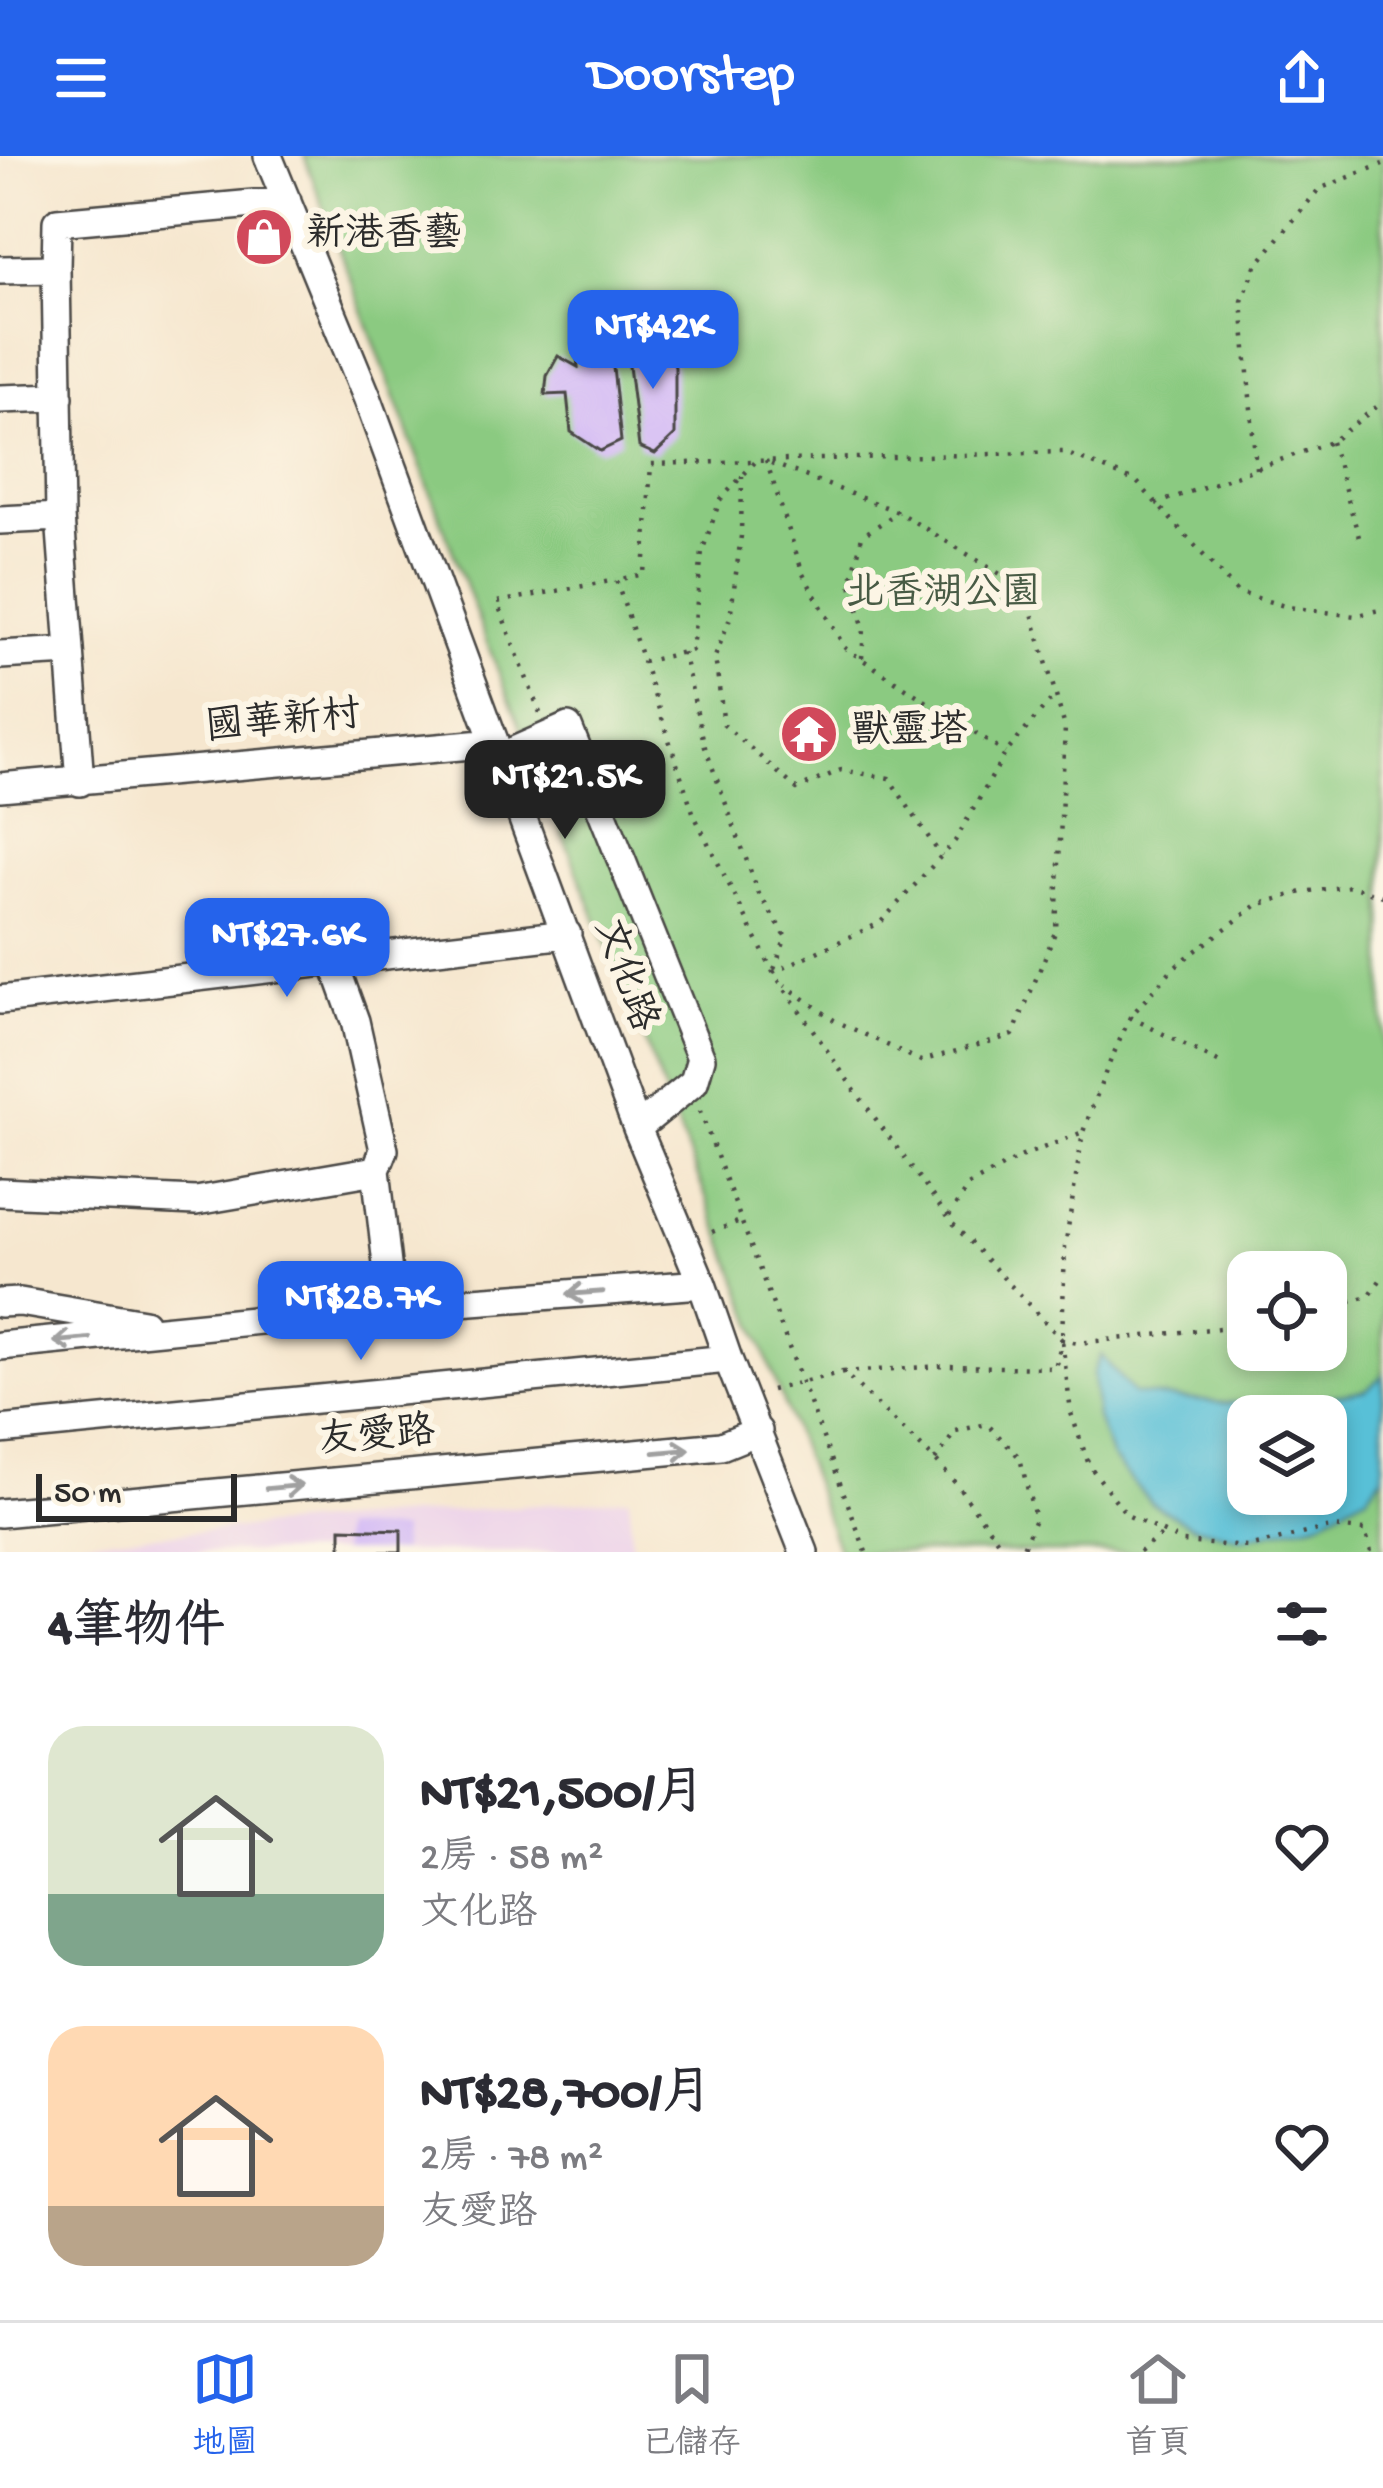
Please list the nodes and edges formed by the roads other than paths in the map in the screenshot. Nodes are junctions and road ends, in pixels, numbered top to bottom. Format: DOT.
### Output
graph roads {
  1 [pos="268,156"];
  2 [pos="287,201"];
  3 [pos="56,268"];
  4 [pos="0,270"];
  5 [pos="58,397"];
  6 [pos="0,399"];
  7 [pos="60,517"];
  8 [pos="0,520"];
  9 [pos="70,651"];
  10 [pos="0,655"];
  11 [pos="496,751"];
  12 [pos="80,782"];
  13 [pos="0,787"];
  14 [pos="567,934"];
  15 [pos="334,963"];
  16 [pos="0,1000"];
  17 [pos="637,1129"];
  18 [pos="376,1170"];
  19 [pos="0,1192"];
  20 [pos="702,1284"];
  21 [pos="0,1303"];
  22 [pos="392,1307"];
  23 [pos="182,1330"];
  24 [pos="0,1346"];
  25 [pos="728,1359"];
  26 [pos="0,1430"];
  27 [pos="758,1431"];
  28 [pos="0,1513"];
  29 [pos="805,1552"];
  1 -- 2 [label="street, 文化路"];
  2 -- 3 [label="street"];
  2 -- 11 [label="street, 文化路"];
  3 -- 4 [label="street"];
  3 -- 5 [label="street"];
  5 -- 6 [label="street"];
  5 -- 7 [label="street"];
  7 -- 8 [label="street"];
  7 -- 9 [label="street"];
  9 -- 10 [label="street"];
  9 -- 12 [label="street"];
  11 -- 12 [label="street, 國華新村"];
  11 -- 14 [label="street, 文化路"];
  11 -- 17 [label="street, 國華新村"];
  12 -- 13 [label="street, 國華新村"];
  14 -- 15 [label="street"];
  14 -- 17 [label="street, 文化路"];
  15 -- 16 [label="street"];
  15 -- 18 [label="street"];
  17 -- 20 [label="street, 文化路"];
  18 -- 19 [label="street"];
  18 -- 22 [label="street"];
  20 -- 22 [label="street, one-way"];
  20 -- 25 [label="street, 文化路"];
  21 -- 23 [label="street"];
  22 -- 23 [label="street"];
  23 -- 24 [label="street, one-way"];
  25 -- 26 [label="street, 友愛路"];
  25 -- 27 [label="street, 文化路"];
  28 -- 27 [label="street, 友愛路, one-way"];
  27 -- 29 [label="street, 文化路"];
}
